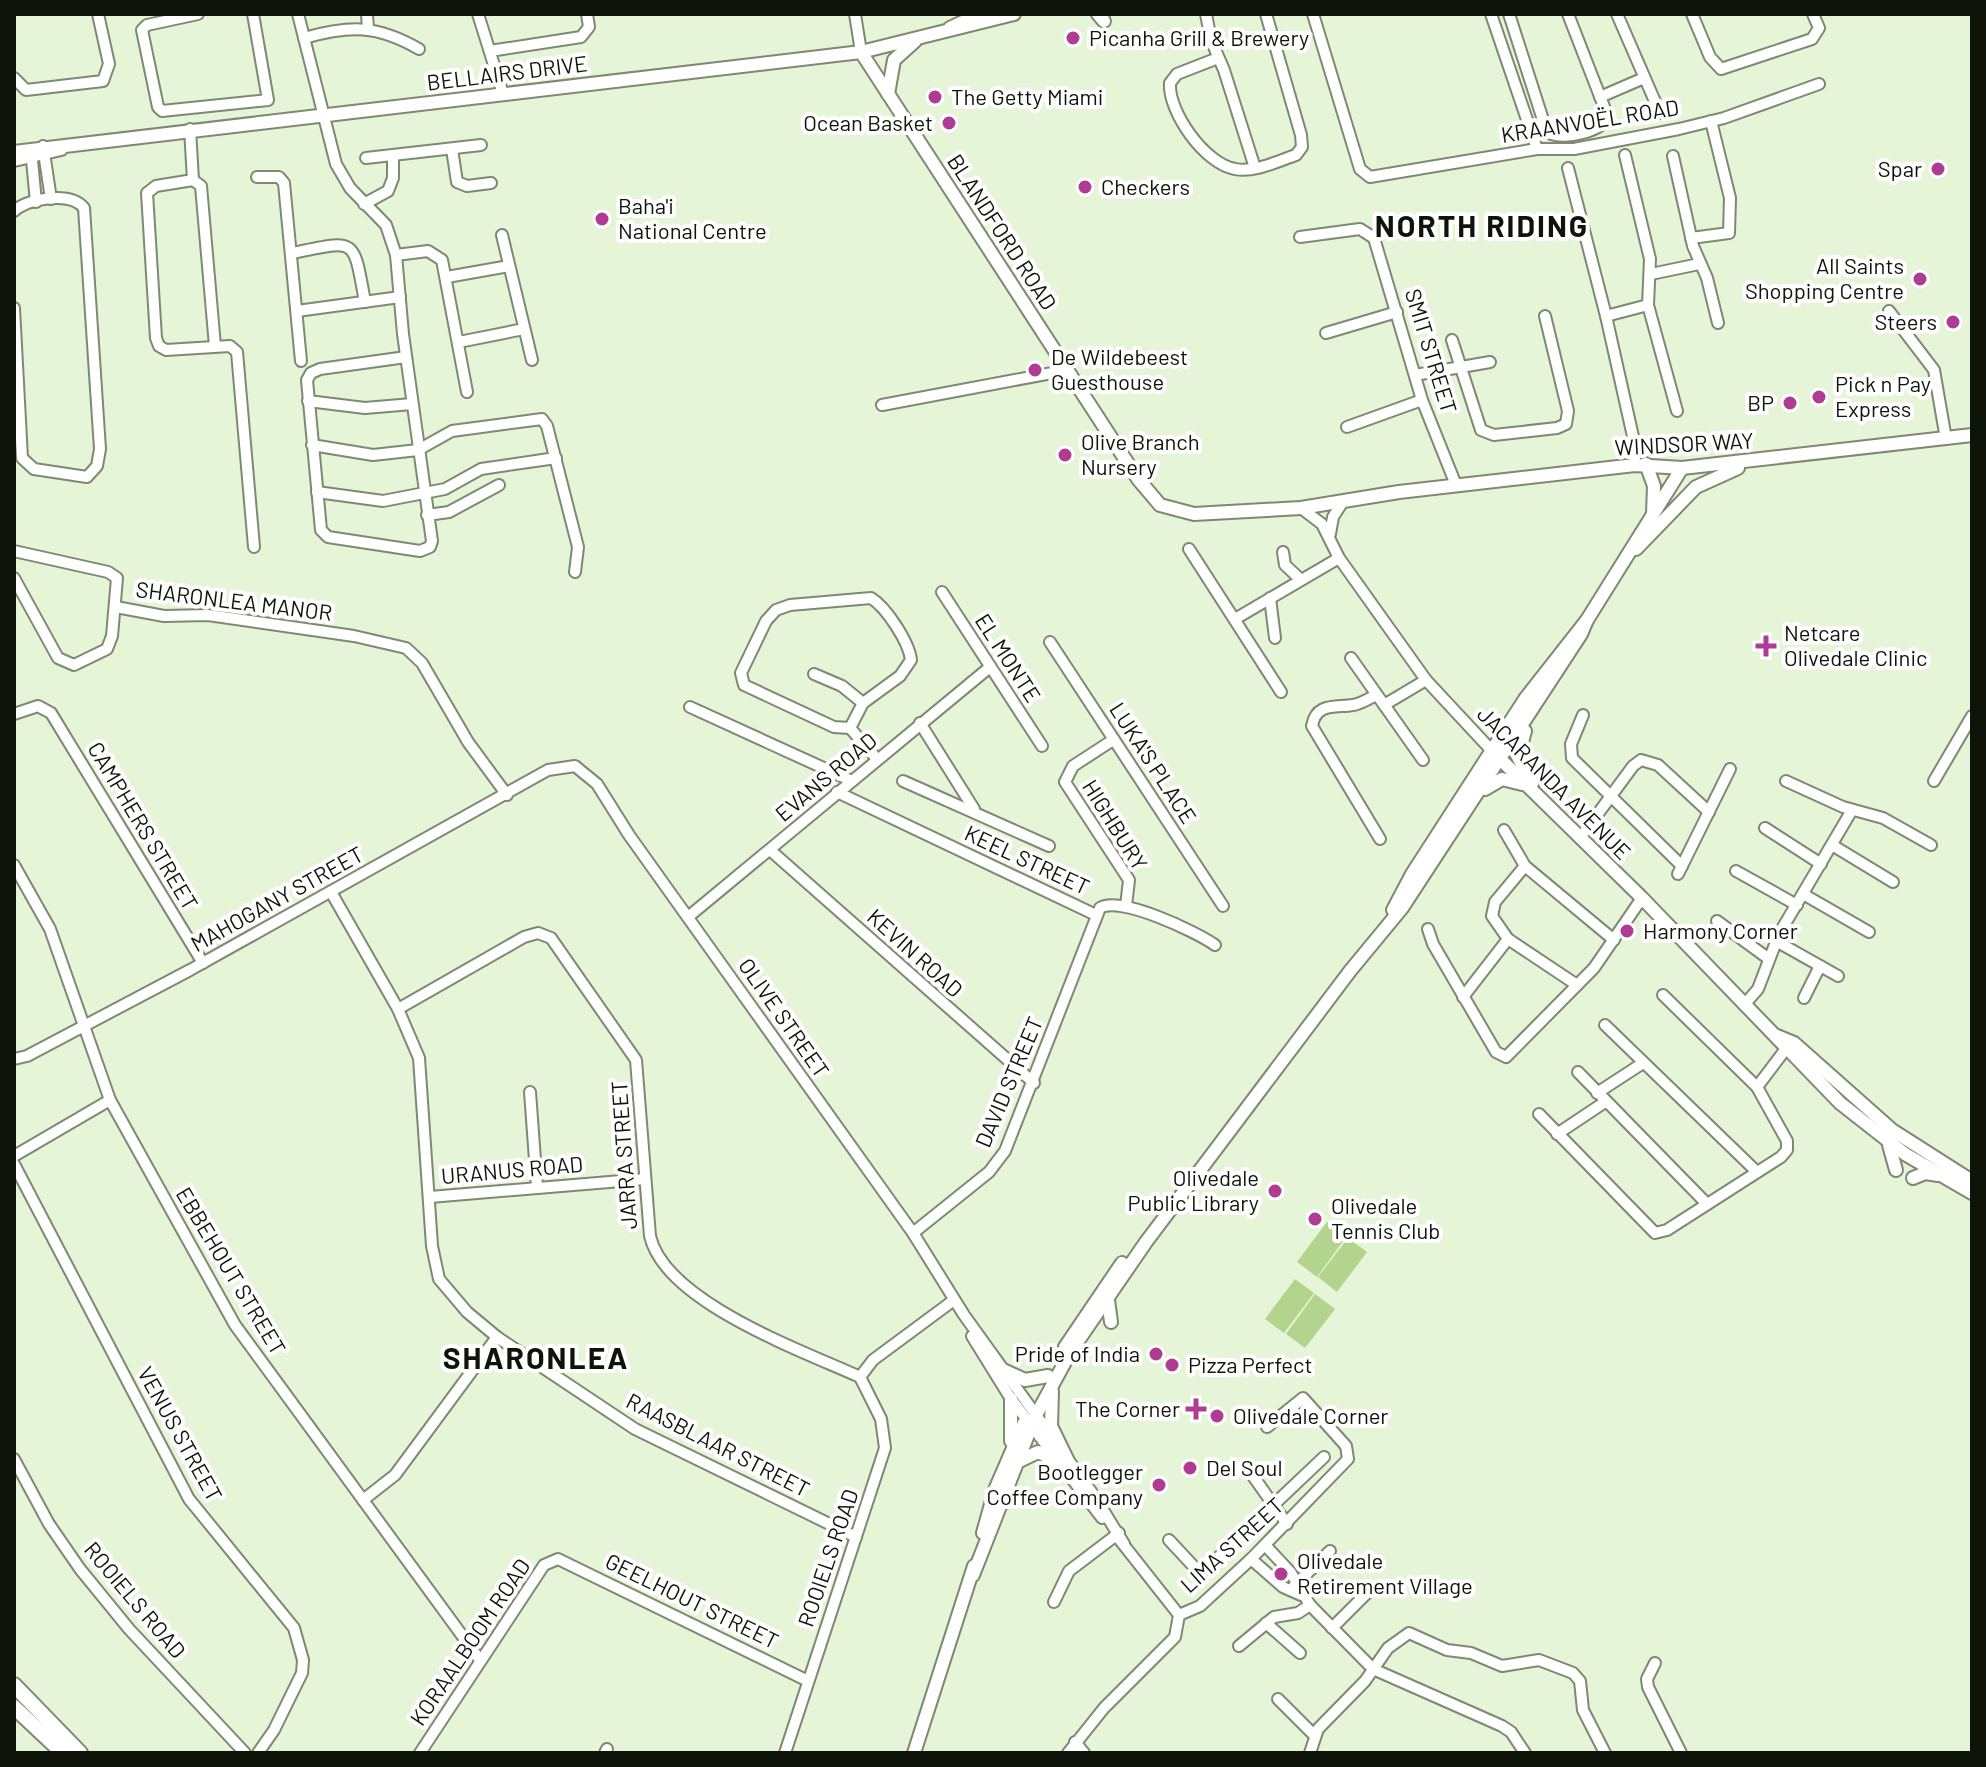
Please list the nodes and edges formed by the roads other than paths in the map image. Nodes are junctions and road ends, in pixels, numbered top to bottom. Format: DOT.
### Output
graph roads {
  1 [pos="98,14"];
  2 [pos="198,14"];
  3 [pos="253,14"];
  4 [pos="298,14"];
  5 [pos="367,14"];
  6 [pos="478,14"];
  7 [pos="587,14"];
  8 [pos="855,14"];
  9 [pos="980,14"];
  10 [pos="1014,14"];
  11 [pos="1206,14"];
  12 [pos="1280,14"];
  13 [pos="1313,14"];
  14 [pos="1491,14"];
  15 [pos="1509,14"];
  16 [pos="1568,14"];
  17 [pos="1617,14"];
  18 [pos="1692,14"];
  19 [pos="1813,14"];
  20 [pos="1267,16"];
  21 [pos="950,28"];
  22 [pos="368,29"];
  23 [pos="925,34"];
  24 [pos="304,38"];
  25 [pos="419,49"];
  26 [pos="490,51"];
  27 [pos="861,52"];
  28 [pos="1218,58"];
  29 [pos="14,78"];
  30 [pos="1644,78"];
  31 [pos="1819,84"];
  32 [pos="503,94"];
  33 [pos="888,94"];
  34 [pos="1600,97"];
  35 [pos="1660,113"];
  36 [pos="324,115"];
  37 [pos="1711,121"];
  38 [pos="190,129"];
  39 [pos="481,145"];
  40 [pos="452,149"];
  41 [pos="1537,149"];
  42 [pos="38,151"];
  43 [pos="14,152"];
  44 [pos="1625,155"];
  45 [pos="393,156"];
  46 [pos="1673,156"];
  47 [pos="366,158"];
  48 [pos="14,160"];
  49 [pos="1255,168"];
  50 [pos="1568,168"];
  51 [pos="257,177"];
  52 [pos="193,180"];
  53 [pos="491,183"];
  54 [pos="51,199"];
  55 [pos="36,202"];
  56 [pos="364,204"];
  57 [pos="14,211"];
  58 [pos="502,235"];
  59 [pos="1300,237"];
  60 [pos="1691,238"];
  61 [pos="292,253"];
  62 [pos="396,255"];
  63 [pos="1699,264"];
  64 [pos="509,266"];
  65 [pos="1651,274"];
  66 [pos="447,277"];
  67 [pos="400,297"];
  68 [pos="365,302"];
  69 [pos="1648,305"];
  70 [pos="14,308"];
  71 [pos="297,311"];
  72 [pos="1889,311"];
  73 [pos="1397,312"];
  74 [pos="1545,316"];
  75 [pos="1606,316"];
  76 [pos="1718,323"];
  77 [pos="524,329"];
  78 [pos="1326,333"];
  79 [pos="1452,340"];
  80 [pos="459,342"];
  81 [pos="215,346"];
  82 [pos="406,357"];
  83 [pos="532,360"];
  84 [pos="301,361"];
  85 [pos="1490,362"];
  86 [pos="1460,365"];
  87 [pos="1068,370"];
  88 [pos="1415,375"];
  89 [pos="467,392"];
  90 [pos="1422,400"];
  91 [pos="308,401"];
  92 [pos="412,404"];
  93 [pos="882,405"];
  94 [pos="1677,411"];
  95 [pos="1347,427"];
  96 [pos="1972,435"];
  97 [pos="1946,439"];
  98 [pos="312,445"];
  99 [pos="418,450"];
  100 [pos="556,458"];
  101 [pos="1760,460"];
  102 [pos="1640,464"];
  103 [pos="1682,468"];
  104 [pos="499,485"];
  105 [pos="1456,485"];
  106 [pos="317,492"];
  107 [pos="1399,492"];
  108 [pos="424,495"];
  109 [pos="1342,503"];
  110 [pos="1160,505"];
  111 [pos="1301,508"];
  112 [pos="1238,511"];
  113 [pos="427,515"];
  114 [pos="1653,518"];
  115 [pos="1331,536"];
  116 [pos="254,547"];
  117 [pos="1189,549"];
  118 [pos="14,551"];
  119 [pos="1283,552"];
  120 [pos="1630,554"];
  121 [pos="1339,558"];
  122 [pos="575,572"];
  123 [pos="14,578"];
  124 [pos="1300,579"];
  125 [pos="942,592"];
  126 [pos="1270,598"];
  127 [pos="116,607"];
  128 [pos="1235,619"];
  129 [pos="1587,620"];
  130 [pos="1275,638"];
  131 [pos="1050,642"];
  132 [pos="1351,658"];
  133 [pos="990,667"];
  134 [pos="814,674"];
  135 [pos="1426,680"];
  136 [pos="1281,692"];
  137 [pos="1377,695"];
  138 [pos="863,703"];
  139 [pos="1384,705"];
  140 [pos="1536,706"];
  141 [pos="690,707"];
  142 [pos="14,714"];
  143 [pos="1583,715"];
  144 [pos="1972,716"];
  145 [pos="920,723"];
  146 [pos="850,728"];
  147 [pos="1113,740"];
  148 [pos="1042,746"];
  149 [pos="1497,756"];
  150 [pos="877,759"];
  151 [pos="1423,760"];
  152 [pos="556,767"];
  153 [pos="1730,769"];
  154 [pos="852,781"];
  155 [pos="903,781"];
  156 [pos="1786,781"];
  157 [pos="1934,781"];
  158 [pos="1526,785"];
  159 [pos="837,792"];
  160 [pos="507,795"];
  161 [pos="1612,798"];
  162 [pos="1540,799"];
  163 [pos="1473,803"];
  164 [pos="974,809"];
  165 [pos="1852,810"];
  166 [pos="1709,812"];
  167 [pos="1765,828"];
  168 [pos="1504,830"];
  169 [pos="1580,838"];
  170 [pos="1380,839"];
  171 [pos="1832,845"];
  172 [pos="1931,845"];
  173 [pos="1049,846"];
  174 [pos="770,850"];
  175 [pos="1821,864"];
  176 [pos="14,865"];
  177 [pos="1525,866"];
  178 [pos="1736,871"];
  179 [pos="1893,882"];
  180 [pos="331,892"];
  181 [pos="1803,894"];
  182 [pos="1642,898"];
  183 [pos="1797,905"];
  184 [pos="1126,906"];
  185 [pos="1223,906"];
  186 [pos="1096,915"];
  187 [pos="688,917"];
  188 [pos="1389,920"];
  189 [pos="1717,921"];
  190 [pos="1428,929"];
  191 [pos="1869,932"];
  192 [pos="1508,939"];
  193 [pos="1614,940"];
  194 [pos="1776,941"];
  195 [pos="1215,945"];
  196 [pos="1769,959"];
  197 [pos="203,963"];
  198 [pos="1820,966"];
  199 [pos="1838,976"];
  200 [pos="1577,985"];
  201 [pos="1663,995"];
  202 [pos="1463,997"];
  203 [pos="1804,998"];
  204 [pos="1744,1005"];
  205 [pos="398,1009"];
  206 [pos="1605,1025"];
  207 [pos="83,1026"];
  208 [pos="1777,1036"];
  209 [pos="1785,1050"];
  210 [pos="1290,1051"];
  211 [pos="14,1059"];
  212 [pos="1643,1063"];
  213 [pos="1578,1072"];
  214 [pos="1034,1083"];
  215 [pos="1757,1087"];
  216 [pos="530,1092"];
  217 [pos="1601,1097"];
  218 [pos="110,1100"];
  219 [pos="1539,1114"];
  220 [pos="1557,1134"];
  221 [pos="1888,1142"];
  222 [pos="14,1156"];
  223 [pos="14,1164"];
  224 [pos="1896,1170"];
  225 [pos="1757,1172"];
  226 [pos="1941,1176"];
  227 [pos="1913,1178"];
  228 [pos="645,1179"];
  229 [pos="1972,1181"];
  230 [pos="537,1187"];
  231 [pos="1972,1193"];
  232 [pos="430,1197"];
  233 [pos="1707,1204"];
  234 [pos="913,1233"];
  235 [pos="1108,1297"];
  236 [pos="954,1300"];
  237 [pos="964,1315"];
  238 [pos="1111,1322"];
  239 [pos="497,1337"];
  240 [pos="1001,1369"];
  241 [pos="860,1377"];
  242 [pos="1051,1378"];
  243 [pos="1011,1399"];
  244 [pos="1031,1418"];
  245 [pos="1267,1427"];
  246 [pos="1324,1457"];
  247 [pos="14,1459"];
  248 [pos="1012,1461"];
  249 [pos="1064,1461"];
  250 [pos="1248,1469"];
  251 [pos="363,1500"];
  252 [pos="1274,1507"];
  253 [pos="1287,1524"];
  254 [pos="856,1537"];
  255 [pos="1120,1538"];
  256 [pos="1169,1540"];
  257 [pos="1265,1545"];
  258 [pos="1330,1551"];
  259 [pos="558,1559"];
  260 [pos="1251,1559"];
  261 [pos="1296,1590"];
  262 [pos="1369,1591"];
  263 [pos="1054,1602"];
  264 [pos="1310,1605"];
  265 [pos="1179,1615"];
  266 [pos="1266,1623"];
  267 [pos="1332,1628"];
  268 [pos="1239,1646"];
  269 [pos="1300,1653"];
  270 [pos="480,1660"];
  271 [pos="1655,1663"];
  272 [pos="1373,1669"];
  273 [pos="808,1681"];
  274 [pos="14,1685"];
  275 [pos="1278,1699"];
  276 [pos="14,1707"];
  277 [pos="1314,1735"];
  278 [pos="1075,1742"];
  279 [pos="63,1753"];
  280 [pos="80,1753"];
  281 [pos="245,1753"];
  282 [pos="258,1753"];
  283 [pos="420,1753"];
  284 [pos="785,1753"];
  285 [pos="914,1753"];
  286 [pos="1068,1753"];
  287 [pos="1084,1753"];
  288 [pos="1310,1753"];
  289 [pos="1525,1753"];
  290 [pos="1605,1753"];
  291 [pos="1681,1753"];
  1 -- 29 [label="street"];
  2 -- 3 [label="street"];
  4 -- 24 [label="street"];
  5 -- 22 [label="street"];
  6 -- 26 [label="street"];
  7 -- 26 [label="street"];
  8 -- 27 [label="street, BLANDFORD ROAD"];
  9 -- 21 [label="street, BELLAIRS DRIVE"];
  10 -- 21 [label="street, BELLAIRS DRIVE"];
  11 -- 28 [label="street"];
  12 -- 20 [label="street"];
  13 -- 41 [label="street, KRAANVOËL ROAD"];
  14 -- 41 [label="street"];
  15 -- 34 [label="street"];
  16 -- 34 [label="street"];
  17 -- 30 [label="street"];
  18 -- 19 [label="street"];
  20 -- 49 [label="street"];
  21 -- 23 [label="street, BELLAIRS DRIVE"];
  22 -- 24 [label="street"];
  22 -- 25 [label="street"];
  23 -- 27 [label="street, BELLAIRS DRIVE"];
  23 -- 33 [label="street"];
  24 -- 36 [label="street"];
  26 -- 32 [label="street"];
  27 -- 32 [label="street, BELLAIRS DRIVE"];
  27 -- 33 [label="street, BLANDFORD ROAD"];
  28 -- 49 [label="street"];
  28 -- 49 [label="street"];
  30 -- 34 [label="street"];
  30 -- 35 [label="street"];
  31 -- 37 [label="street, KRAANVOËL ROAD"];
  32 -- 36 [label="street, BELLAIRS DRIVE"];
  33 -- 87 [label="street, BLANDFORD ROAD"];
  36 -- 38 [label="street, BELLAIRS DRIVE"];
  36 -- 56 [label="street"];
  37 -- 41 [label="street, KRAANVOËL ROAD"];
  37 -- 60 [label="street"];
  38 -- 42 [label="street, BELLAIRS DRIVE"];
  38 -- 52 [label="street"];
  39 -- 40 [label="street"];
  40 -- 45 [label="street"];
  40 -- 53 [label="street"];
  42 -- 43 [label="street, BELLAIRS DRIVE"];
  42 -- 48 [label="street, BELLAIRS DRIVE"];
  42 -- 54 [label="street"];
  42 -- 55 [label="street"];
  44 -- 65 [label="street"];
  45 -- 47 [label="street"];
  45 -- 56 [label="street"];
  46 -- 60 [label="street"];
  50 -- 75 [label="street"];
  51 -- 61 [label="street"];
  52 -- 81 [label="street"];
  52 -- 81 [label="street"];
  54 -- 55 [label="street"];
  54 -- 70 [label="street"];
  55 -- 57 [label="street"];
  56 -- 62 [label="street"];
  58 -- 64 [label="street"];
  59 -- 73 [label="street, SMIT STREET"];
  60 -- 63 [label="street"];
  61 -- 68 [label="street"];
  61 -- 71 [label="street"];
  62 -- 66 [label="street"];
  62 -- 67 [label="street"];
  63 -- 65 [label="street"];
  63 -- 76 [label="street"];
  64 -- 66 [label="street"];
  64 -- 77 [label="street"];
  65 -- 69 [label="street"];
  66 -- 80 [label="street"];
  67 -- 68 [label="street"];
  67 -- 82 [label="street"];
  68 -- 71 [label="street"];
  69 -- 75 [label="street"];
  69 -- 94 [label="street"];
  71 -- 84 [label="street"];
  72 -- 97 [label="street"];
  73 -- 78 [label="street"];
  73 -- 88 [label="street, SMIT STREET"];
  74 -- 86 [label="street"];
  75 -- 102 [label="street"];
  77 -- 80 [label="street"];
  77 -- 83 [label="street"];
  79 -- 86 [label="street"];
  80 -- 89 [label="street"];
  81 -- 116 [label="street"];
  82 -- 91 [label="street"];
  82 -- 92 [label="street"];
  85 -- 86 [label="street"];
  86 -- 88 [label="street"];
  87 -- 93 [label="street"];
  87 -- 110 [label="street, BLANDFORD ROAD"];
  88 -- 90 [label="street, SMIT STREET"];
  90 -- 95 [label="street"];
  90 -- 105 [label="street, SMIT STREET"];
  91 -- 92 [label="street"];
  91 -- 98 [label="street"];
  92 -- 99 [label="street"];
  96 -- 97 [label="street, WINDSOR WAY"];
  97 -- 101 [label="street, WINDSOR WAY"];
  98 -- 99 [label="street"];
  98 -- 106 [label="street"];
  99 -- 100 [label="street"];
  99 -- 108 [label="street"];
  100 -- 108 [label="street"];
  100 -- 122 [label="street"];
  101 -- 103 [label="street, WINDSOR WAY"];
  101 -- 120 [label="street"];
  102 -- 103 [label="street, WINDSOR WAY"];
  102 -- 105 [label="street, WINDSOR WAY"];
  102 -- 114 [label="street"];
  103 -- 114 [label="street"];
  104 -- 113 [label="street"];
  105 -- 107 [label="street, WINDSOR WAY"];
  106 -- 108 [label="street"];
  106 -- 113 [label="street"];
  107 -- 109 [label="street, WINDSOR WAY"];
  107 -- 112 [label="street, WINDSOR WAY"];
  108 -- 113 [label="street"];
  109 -- 111 [label="street, WINDSOR WAY"];
  109 -- 115 [label="street"];
  110 -- 112 [label="street, WINDSOR WAY"];
  111 -- 112 [label="street, WINDSOR WAY"];
  111 -- 115 [label="street, JACARANDA AVENUE"];
  114 -- 120 [label="street"];
  115 -- 121 [label="street, JACARANDA AVENUE"];
  117 -- 128 [label="street"];
  118 -- 127 [label="street, SHARONLEA MANOR"];
  119 -- 124 [label="street"];
  120 -- 129 [label="street"];
  121 -- 124 [label="street"];
  121 -- 135 [label="street, JACARANDA AVENUE"];
  123 -- 127 [label="street, SHARONLEA MANOR"];
  124 -- 126 [label="street"];
  125 -- 133 [label="street, EL MONTE"];
  126 -- 128 [label="street"];
  126 -- 130 [label="street"];
  127 -- 160 [label="street, SHARONLEA MANOR"];
  128 -- 136 [label="street"];
  129 -- 140 [label="street"];
  129 -- 149 [label="street"];
  131 -- 147 [label="street, LUKA'S PLACE"];
  132 -- 137 [label="street"];
  133 -- 145 [label="street, EVANS ROAD"];
  133 -- 148 [label="street, EL MONTE"];
  134 -- 138 [label="street"];
  135 -- 139 [label="street"];
  135 -- 149 [label="street, JACARANDA AVENUE"];
  137 -- 139 [label="street"];
  137 -- 170 [label="street"];
  138 -- 146 [label="street"];
  138 -- 146 [label="street"];
  139 -- 151 [label="street"];
  140 -- 149 [label="street"];
  140 -- 162 [label="street"];
  141 -- 154 [label="street"];
  142 -- 197 [label="street, CAMPHERS STREET"];
  143 -- 161 [label="street"];
  144 -- 157 [label="street"];
  145 -- 150 [label="street, EVANS ROAD"];
  145 -- 164 [label="street"];
  146 -- 150 [label="street"];
  147 -- 184 [label="street, HIGHBURY"];
  147 -- 185 [label="street, LUKA'S PLACE"];
  149 -- 158 [label="street, JACARANDA AVENUE"];
  149 -- 163 [label="street"];
  149 -- 188 [label="street"];
  150 -- 154 [label="street, EVANS ROAD"];
  152 -- 160 [label="street, MAHOGANY STREET"];
  152 -- 187 [label="street, OLIVE STREET"];
  153 -- 166 [label="street"];
  154 -- 159 [label="street, EVANS ROAD"];
  155 -- 164 [label="street"];
  156 -- 165 [label="street"];
  158 -- 162 [label="street, JACARANDA AVENUE"];
  158 -- 163 [label="street"];
  159 -- 174 [label="street, EVANS ROAD"];
  159 -- 186 [label="street, KEEL STREET"];
  160 -- 180 [label="street, MAHOGANY STREET"];
  161 -- 166 [label="street"];
  161 -- 166 [label="street"];
  161 -- 169 [label="street"];
  162 -- 169 [label="street, JACARANDA AVENUE"];
  163 -- 188 [label="street"];
  164 -- 173 [label="street"];
  165 -- 171 [label="street"];
  165 -- 172 [label="street"];
  167 -- 175 [label="street"];
  168 -- 177 [label="street"];
  169 -- 182 [label="street, JACARANDA AVENUE"];
  171 -- 175 [label="street"];
  171 -- 179 [label="street"];
  174 -- 187 [label="street, EVANS ROAD"];
  174 -- 214 [label="street, KEVIN ROAD"];
  175 -- 181 [label="street"];
  176 -- 207 [label="street, EBBEHOUT STREET"];
  177 -- 192 [label="street"];
  177 -- 193 [label="street"];
  178 -- 183 [label="street"];
  180 -- 197 [label="street, MAHOGANY STREET"];
  180 -- 205 [label="street, RAASBLAAR STREET"];
  181 -- 183 [label="street"];
  181 -- 191 [label="street"];
  182 -- 193 [label="street"];
  182 -- 204 [label="street, JACARANDA AVENUE"];
  183 -- 194 [label="street"];
  184 -- 186 [label="street, KEEL STREET"];
  184 -- 195 [label="street"];
  186 -- 214 [label="street, DAVID STREET"];
  187 -- 234 [label="street, OLIVE STREET"];
  188 -- 210 [label="street"];
  189 -- 196 [label="street"];
  190 -- 202 [label="street"];
  192 -- 200 [label="street"];
  192 -- 202 [label="street"];
  193 -- 200 [label="street"];
  194 -- 196 [label="street"];
  194 -- 198 [label="street"];
  196 -- 204 [label="street"];
  197 -- 207 [label="street, MAHOGANY STREET"];
  198 -- 199 [label="street"];
  198 -- 203 [label="street"];
  200 -- 202 [label="street"];
  201 -- 215 [label="street"];
  204 -- 208 [label="street, JACARANDA AVENUE"];
  205 -- 228 [label="street, JARRA STREET"];
  205 -- 232 [label="street, RAASBLAAR STREET"];
  206 -- 212 [label="street"];
  207 -- 211 [label="street, MAHOGANY STREET"];
  207 -- 218 [label="street, EBBEHOUT STREET"];
  208 -- 209 [label="street, JACARANDA AVENUE"];
  208 -- 229 [label="street, JACARANDA AVENUE"];
  209 -- 215 [label="street"];
  209 -- 221 [label="street, JACARANDA AVENUE"];
  210 -- 235 [label="street"];
  210 -- 242 [label="street"];
  212 -- 217 [label="street"];
  212 -- 225 [label="street"];
  213 -- 217 [label="street"];
  214 -- 234 [label="street, DAVID STREET"];
  215 -- 225 [label="street"];
  216 -- 230 [label="street"];
  217 -- 220 [label="street"];
  217 -- 233 [label="street"];
  218 -- 222 [label="street"];
  218 -- 251 [label="street, EBBEHOUT STREET"];
  219 -- 220 [label="street"];
  220 -- 233 [label="street"];
  221 -- 224 [label="street"];
  221 -- 226 [label="street, JACARANDA AVENUE"];
  223 -- 282 [label="street, VENUS STREET"];
  225 -- 233 [label="street"];
  226 -- 227 [label="street"];
  226 -- 231 [label="street, JACARANDA AVENUE"];
  228 -- 230 [label="street, URANUS ROAD"];
  228 -- 241 [label="street, JARRA STREET"];
  230 -- 232 [label="street, URANUS ROAD"];
  232 -- 239 [label="street, RAASBLAAR STREET"];
  234 -- 236 [label="street, OLIVE STREET"];
  235 -- 238 [label="street"];
  235 -- 242 [label="street"];
  236 -- 237 [label="street, OLIVE STREET"];
  236 -- 241 [label="street"];
  237 -- 240 [label="street, OLIVE STREET"];
  237 -- 243 [label="street, OLIVE STREET"];
  239 -- 251 [label="street"];
  239 -- 254 [label="street, RAASBLAAR STREET"];
  240 -- 242 [label="street"];
  240 -- 244 [label="street, OLIVE STREET"];
  241 -- 254 [label="street, ROOIELS ROAD"];
  242 -- 244 [label="street"];
  242 -- 249 [label="street"];
  243 -- 244 [label="street, OLIVE STREET"];
  243 -- 248 [label="street"];
  244 -- 248 [label="street"];
  244 -- 249 [label="street, OLIVE STREET"];
  245 -- 253 [label="street, LIMA STREET"];
  246 -- 252 [label="street"];
  247 -- 281 [label="street, ROOIELS ROAD"];
  248 -- 249 [label="street"];
  248 -- 285 [label="street"];
  249 -- 255 [label="street, OLIVE STREET"];
  250 -- 252 [label="street"];
  251 -- 270 [label="street, EBBEHOUT STREET"];
  252 -- 253 [label="street"];
  252 -- 256 [label="street"];
  253 -- 257 [label="street, LIMA STREET"];
  254 -- 273 [label="street, ROOIELS ROAD"];
  255 -- 263 [label="street"];
  255 -- 265 [label="street, OLIVE STREET"];
  257 -- 260 [label="street, LIMA STREET"];
  257 -- 261 [label="street"];
  258 -- 261 [label="street"];
  259 -- 270 [label="street, KORAALBOOM ROAD"];
  259 -- 273 [label="street, GEELHOUT STREET"];
  260 -- 261 [label="street"];
  260 -- 265 [label="street, LIMA STREET"];
  261 -- 264 [label="street"];
  262 -- 267 [label="street"];
  264 -- 266 [label="street"];
  264 -- 267 [label="street"];
  265 -- 278 [label="street, LIMA STREET"];
  266 -- 268 [label="street"];
  266 -- 269 [label="street"];
  267 -- 272 [label="street"];
  270 -- 283 [label="street, KORAALBOOM ROAD"];
  271 -- 291 [label="street"];
  272 -- 277 [label="street"];
  272 -- 289 [label="street"];
  272 -- 290 [label="street"];
  273 -- 284 [label="street, ROOIELS ROAD"];
  274 -- 280 [label="main road"];
  275 -- 277 [label="street"];
  276 -- 279 [label="main road"];
  277 -- 288 [label="street"];
  278 -- 286 [label="street, LIMA STREET"];
  278 -- 287 [label="street"];
}
